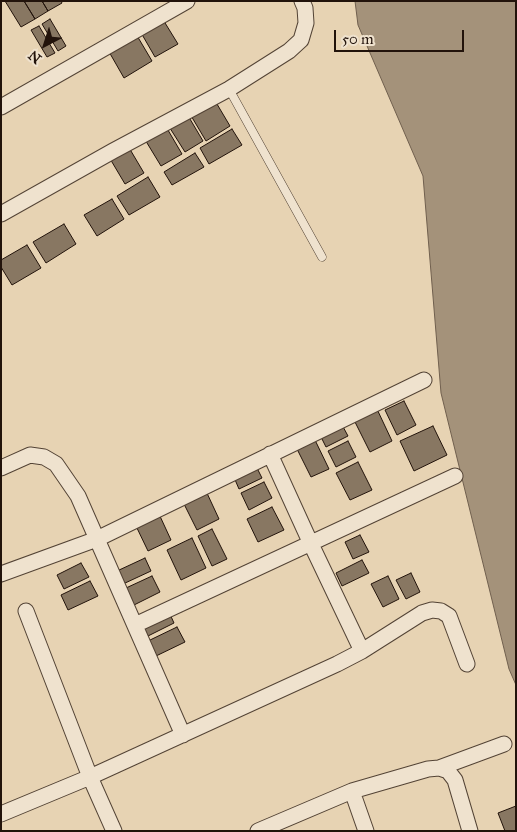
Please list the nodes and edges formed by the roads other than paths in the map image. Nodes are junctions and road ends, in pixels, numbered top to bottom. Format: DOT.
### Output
graph roads {
  1 [pos="187,1"];
  2 [pos="302,1"];
  3 [pos="229,90"];
  4 [pos="1,107"];
  5 [pos="1,214"];
  6 [pos="322,257"];
  7 [pos="424,380"];
  8 [pos="270,454"];
  9 [pos="1,468"];
  10 [pos="455,476"];
  11 [pos="97,539"];
  12 [pos="311,544"];
  13 [pos="1,574"];
  14 [pos="26,611"];
  15 [pos="135,625"];
  16 [pos="362,651"];
  17 [pos="467,664"];
  18 [pos="183,735"];
  19 [pos="504,744"];
  20 [pos="439,768"];
  21 [pos="90,777"];
  22 [pos="352,792"];
  23 [pos="1,814"];
  24 [pos="114,831"];
  25 [pos="258,831"];
  26 [pos="366,831"];
  27 [pos="470,831"];
  1 -- 4 [label="street"];
  2 -- 3 [label="street"];
  3 -- 5 [label="street"];
  3 -- 6 [label="lane"];
  7 -- 8 [label="street"];
  8 -- 11 [label="street"];
  8 -- 12 [label="street"];
  9 -- 11 [label="street"];
  10 -- 12 [label="street"];
  11 -- 13 [label="street"];
  11 -- 15 [label="street"];
  12 -- 15 [label="street"];
  12 -- 16 [label="street"];
  14 -- 21 [label="street"];
  15 -- 18 [label="street"];
  16 -- 17 [label="street"];
  16 -- 18 [label="street"];
  18 -- 21 [label="street"];
  19 -- 20 [label="street"];
  20 -- 22 [label="street"];
  20 -- 27 [label="street"];
  21 -- 23 [label="street"];
  21 -- 24 [label="street"];
  22 -- 25 [label="street"];
  22 -- 26 [label="street"];
}
